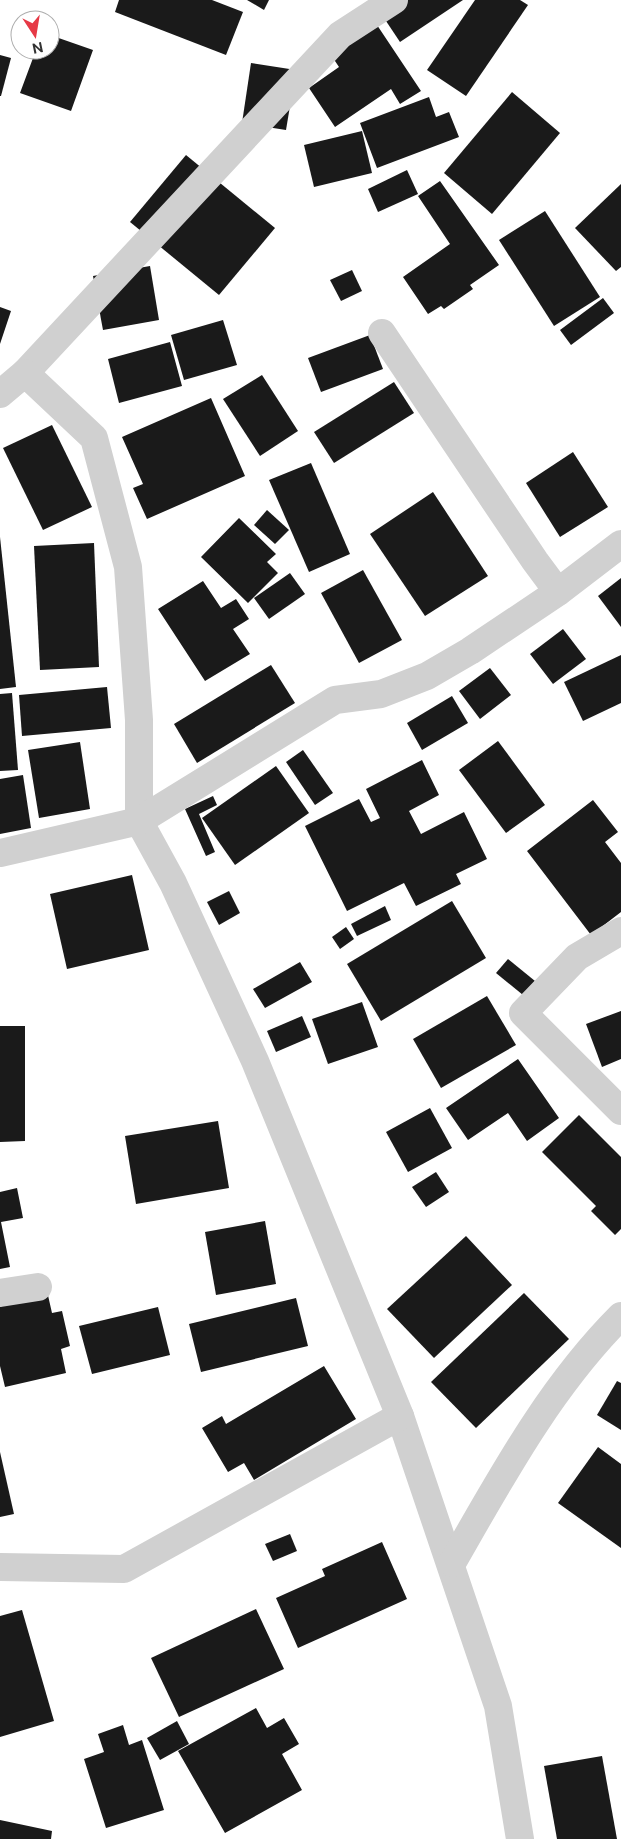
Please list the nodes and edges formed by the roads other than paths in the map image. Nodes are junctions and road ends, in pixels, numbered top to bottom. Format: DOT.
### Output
graph roads {
  1 [pos="394,0"];
  2 [pos="382,333"];
  3 [pos="25,373"];
  4 [pos="0,394"];
  5 [pos="621,544"];
  6 [pos="558,592"];
  7 [pos="139,821"];
  8 [pos="0,853"];
  9 [pos="621,931"];
  10 [pos="621,1111"];
  11 [pos="38,1287"];
  12 [pos="0,1293"];
  13 [pos="621,1316"];
  14 [pos="400,1416"];
  15 [pos="452,1563"];
  16 [pos="0,1568"];
  17 [pos="520,1839"];
  1 -- 3 [label="street"];
  2 -- 6 [label="street"];
  3 -- 4 [label="street"];
  3 -- 7 [label="street"];
  5 -- 6 [label="street"];
  6 -- 7 [label="street"];
  7 -- 8 [label="street"];
  7 -- 14 [label="street"];
  9 -- 10 [label="street"];
  11 -- 12 [label="street"];
  13 -- 15 [label="street"];
  14 -- 15 [label="street"];
  14 -- 16 [label="street"];
  15 -- 17 [label="street"];
}
